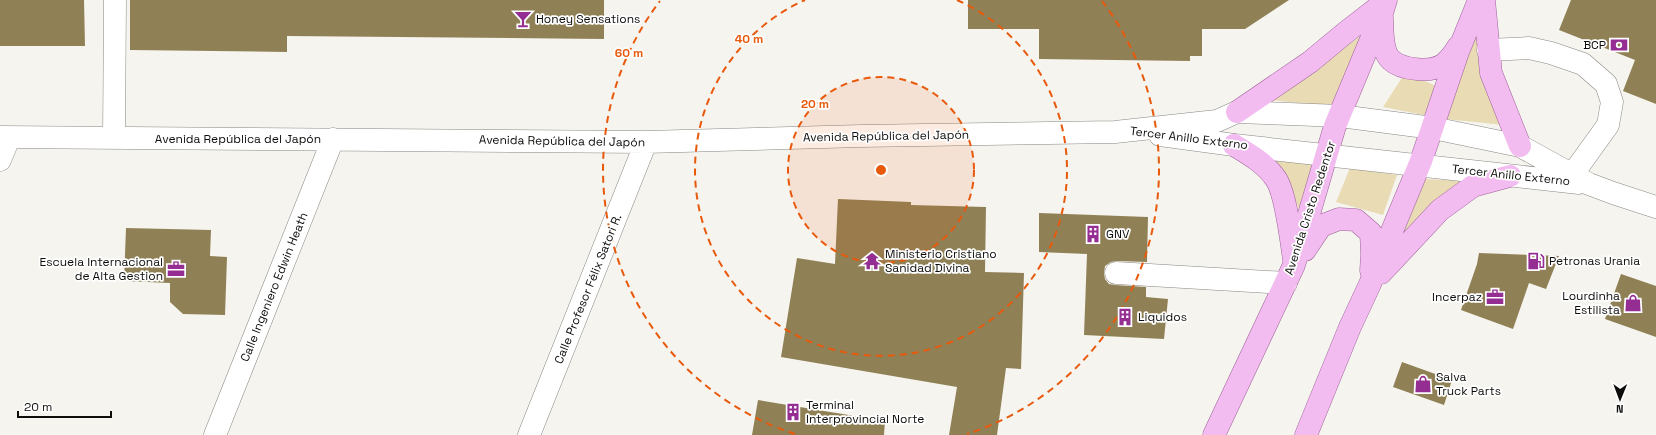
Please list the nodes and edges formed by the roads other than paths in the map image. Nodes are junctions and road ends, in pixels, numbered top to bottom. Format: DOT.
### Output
graph roads {
  1 [pos="115,0"];
  2 [pos="1479,0"];
  3 [pos="1484,0"];
  4 [pos="1384,5"];
  5 [pos="1465,32"];
  6 [pos="1488,50"];
  7 [pos="1237,112"];
  8 [pos="1340,116"];
  9 [pos="1433,128"];
  10 [pos="1123,130"];
  11 [pos="4,137"];
  12 [pos="114,138"];
  13 [pos="333,139"];
  14 [pos="646,142"];
  15 [pos="1234,145"];
  16 [pos="1520,146"];
  17 [pos="1327,155"];
  18 [pos="0,160"];
  19 [pos="1419,165"];
  20 [pos="1510,176"];
  21 [pos="1580,179"];
  22 [pos="1656,207"];
  23 [pos="1116,273"];
  24 [pos="1290,274"];
  25 [pos="1370,284"];
  26 [pos="215,435"];
  27 [pos="529,435"];
  28 [pos="1214,435"];
  29 [pos="1306,435"];
  1 -- 12 [label="street"];
  2 -- 5 [label="main road"];
  3 -- 6 [label="main road"];
  4 -- 5 [label="main road"];
  4 -- 7 [label="main road"];
  4 -- 8 [label="main road, Avenida Cristo Redentor"];
  5 -- 9 [label="main road"];
  6 -- 16 [label="main road"];
  6 -- 21 [label="street"];
  7 -- 8 [label="street, Tercer Anillo Externo"];
  7 -- 10 [label="street, Tercer Anillo Externo"];
  8 -- 9 [label="street, Tercer Anillo Externo"];
  8 -- 17 [label="main road, Avenida Cristo Redentor"];
  9 -- 16 [label="street, Tercer Anillo Externo"];
  9 -- 19 [label="main road"];
  10 -- 14 [label="street, Avenida República del Japón"];
  10 -- 15 [label="street, Tercer Anillo Externo"];
  11 -- 12 [label="street, Avenida República del Japón"];
  11 -- 18 [label="street"];
  12 -- 13 [label="street, Avenida República del Japón"];
  13 -- 14 [label="street, Avenida República del Japón"];
  13 -- 26 [label="street, Calle Ingeniero Edwin Heath"];
  14 -- 27 [label="street, Calle Profesor Félix Satori R."];
  15 -- 17 [label="street, Tercer Anillo Externo"];
  15 -- 24 [label="main road"];
  16 -- 21 [label="street, Tercer Anillo Externo"];
  17 -- 19 [label="street, Tercer Anillo Externo"];
  17 -- 24 [label="main road, Avenida Cristo Redentor"];
  19 -- 20 [label="street, Tercer Anillo Externo"];
  19 -- 25 [label="main road"];
  20 -- 21 [label="street, Tercer Anillo Externo"];
  20 -- 25 [label="main road"];
  21 -- 22 [label="street, Tercer Anillo Externo"];
  23 -- 24 [label="street"];
  24 -- 25 [label="main road"];
  24 -- 28 [label="main road, Avenida Cristo Redentor"];
  25 -- 29 [label="main road"];
}
